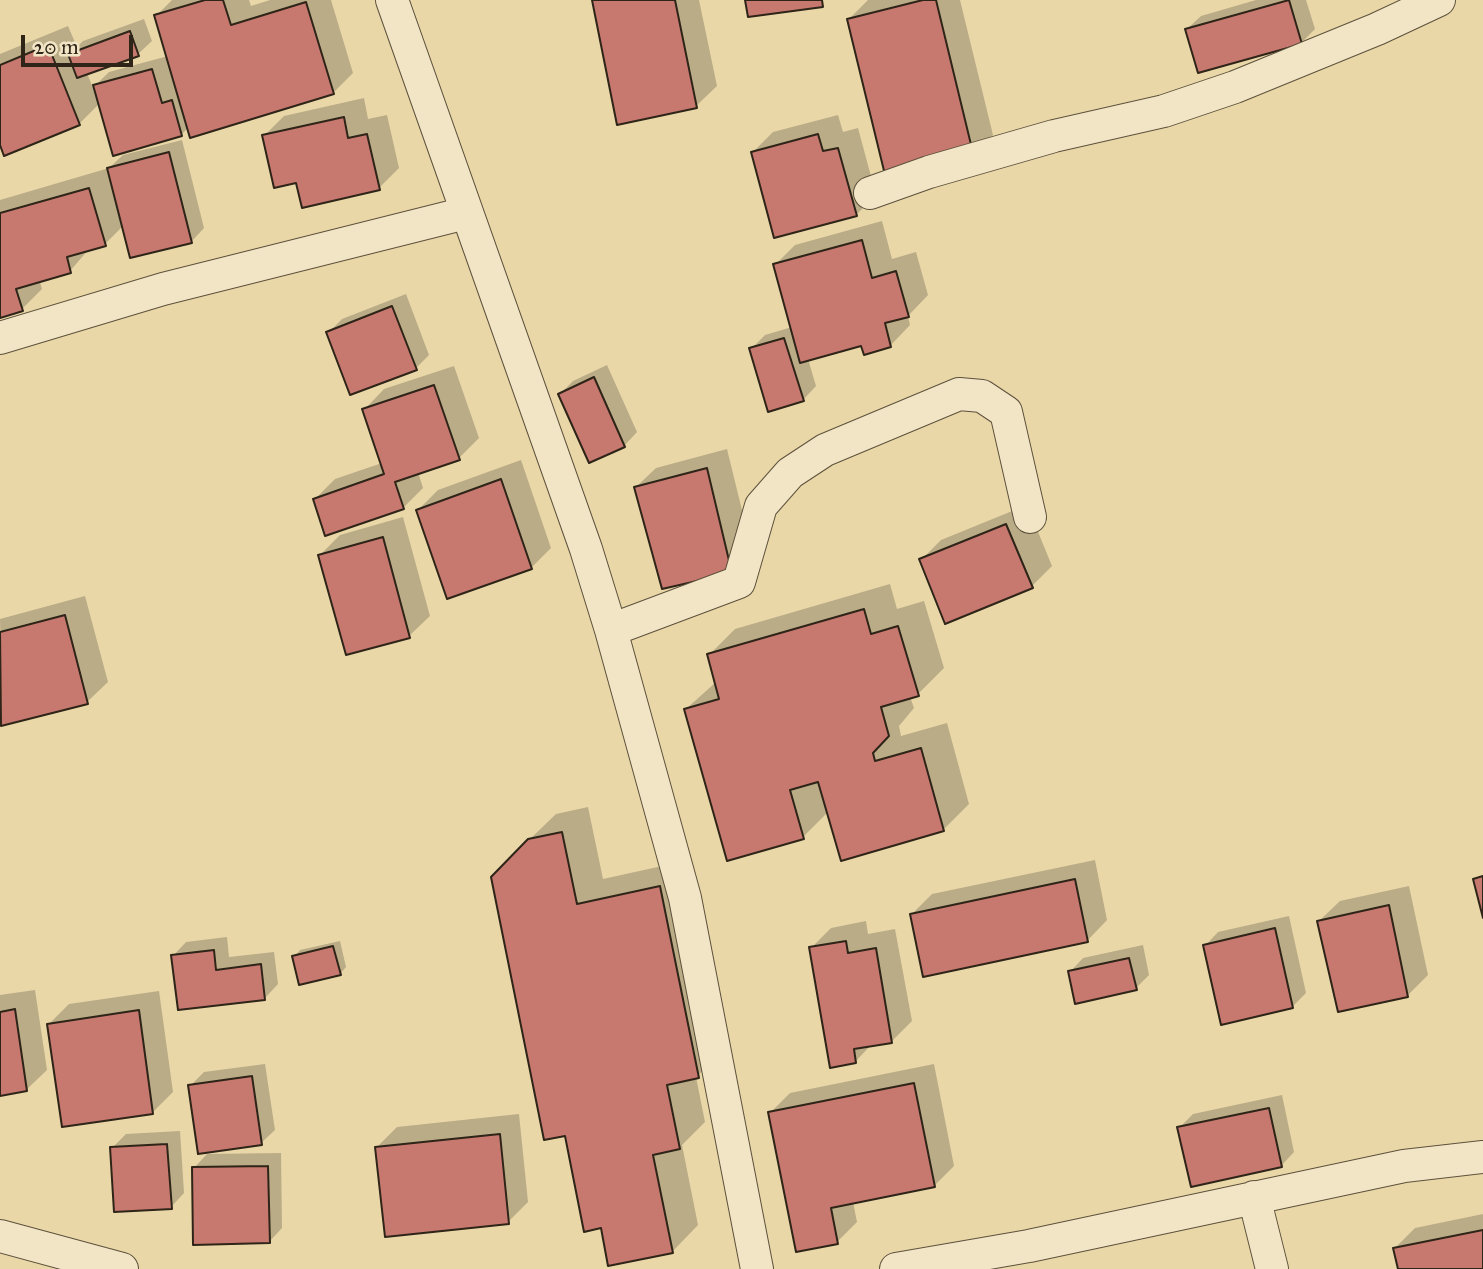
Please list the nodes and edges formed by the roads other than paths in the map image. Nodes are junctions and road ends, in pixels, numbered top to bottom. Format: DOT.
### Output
graph roads {
  1 [pos="392,0"];
  2 [pos="1439,0"];
  3 [pos="870,193"];
  4 [pos="466,213"];
  5 [pos="0,338"];
  6 [pos="1030,517"];
  7 [pos="611,630"];
  8 [pos="1483,1157"];
  9 [pos="1254,1197"];
  10 [pos="16,1249"];
  11 [pos="122,1269"];
  12 [pos="757,1269"];
  13 [pos="896,1269"];
  14 [pos="1272,1269"];
  1 -- 4 [label="street"];
  2 -- 3 [label="street"];
  4 -- 5 [label="street"];
  4 -- 7 [label="street"];
  6 -- 7 [label="street"];
  7 -- 12 [label="street"];
  8 -- 9 [label="street"];
  9 -- 13 [label="street"];
  9 -- 14 [label="street"];
  10 -- 11 [label="street"];
}
